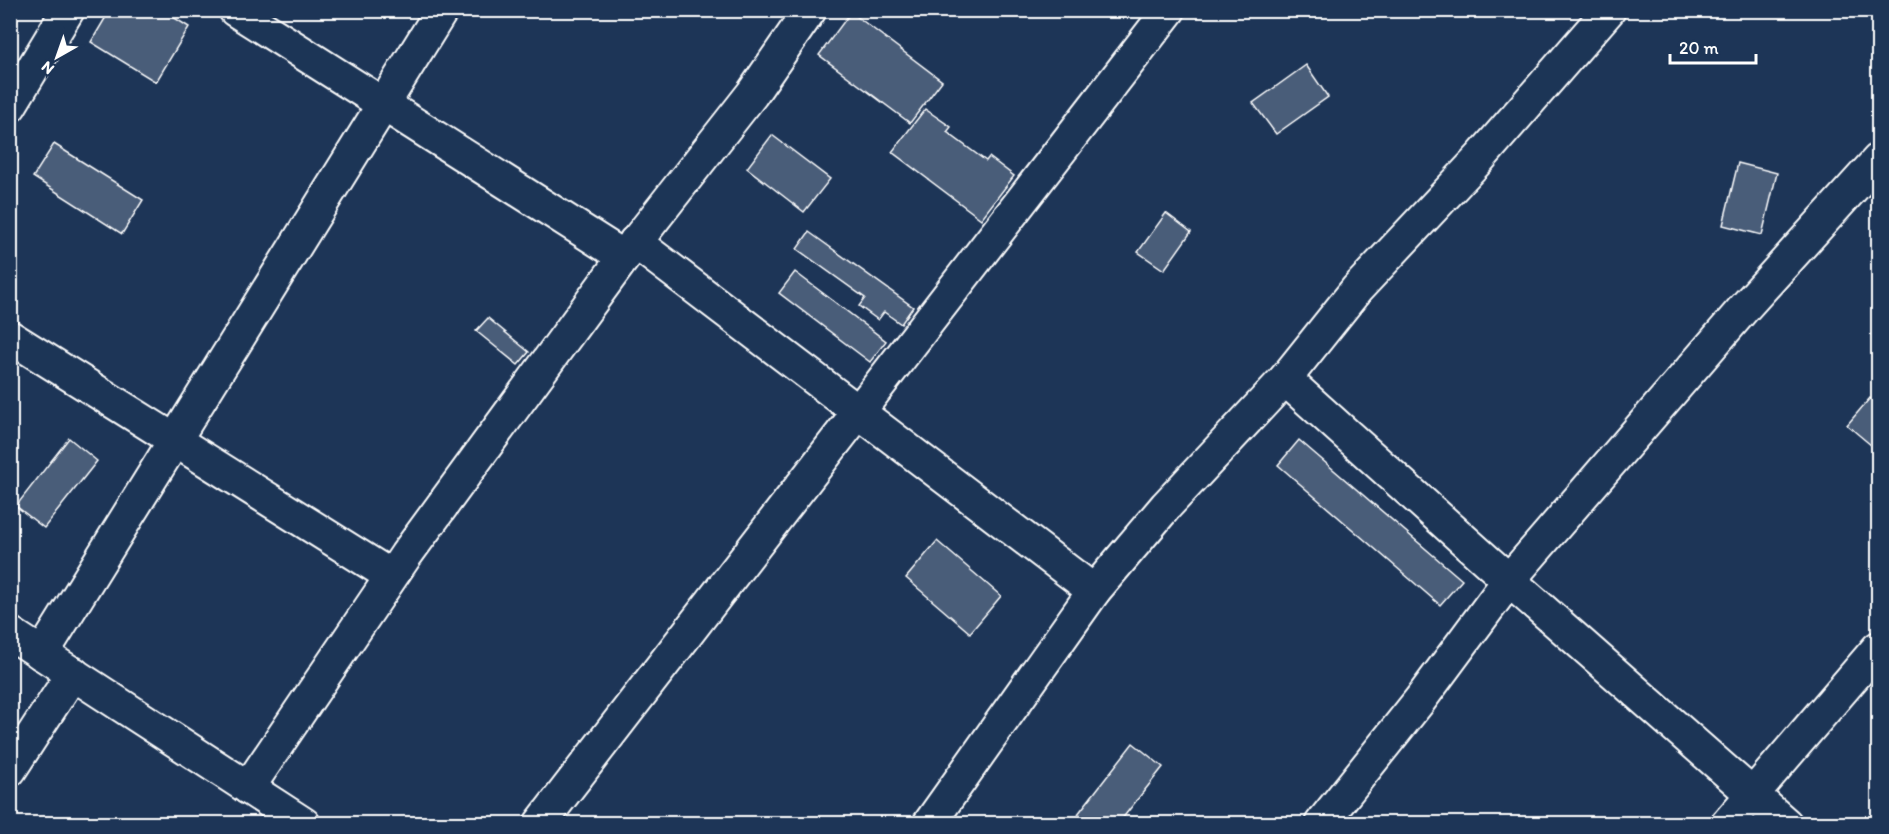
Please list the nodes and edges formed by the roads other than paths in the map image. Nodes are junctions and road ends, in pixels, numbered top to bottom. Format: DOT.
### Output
graph roads {
  1 [pos="68,10"];
  2 [pos="235,10"];
  3 [pos="442,10"];
  4 [pos="810,10"];
  5 [pos="1609,10"];
  6 [pos="1156,14"];
  7 [pos="384,105"];
  8 [pos="10,106"];
  9 [pos="1878,160"];
  10 [pos="629,250"];
  11 [pos="10,337"];
  12 [pos="1285,379"];
  13 [pos="858,413"];
  14 [pos="175,440"];
  15 [pos="391,576"];
  16 [pos="1509,580"];
  17 [pos="1094,591"];
  18 [pos="10,633"];
  19 [pos="1878,648"];
  20 [pos="42,654"];
  21 [pos="73,673"];
  22 [pos="10,770"];
  23 [pos="248,788"];
  24 [pos="1752,793"];
  25 [pos="304,824"];
  26 [pos="540,824"];
  27 [pos="929,824"];
  28 [pos="1321,824"];
  29 [pos="1727,824"];
  30 [pos="1786,824"];
  1 -- 8 [label="street"];
  2 -- 7 [label="street"];
  3 -- 7 [label="street"];
  4 -- 10 [label="street"];
  5 -- 12 [label="street"];
  6 -- 13 [label="street"];
  7 -- 10 [label="street"];
  7 -- 14 [label="street"];
  9 -- 16 [label="street"];
  10 -- 13 [label="street"];
  10 -- 15 [label="street"];
  11 -- 14 [label="street"];
  12 -- 16 [label="street"];
  12 -- 17 [label="street"];
  13 -- 17 [label="street"];
  13 -- 26 [label="street"];
  14 -- 15 [label="street"];
  14 -- 20 [label="street"];
  15 -- 23 [label="street"];
  16 -- 24 [label="street"];
  16 -- 28 [label="street"];
  17 -- 27 [label="street"];
  18 -- 20 [label="street"];
  19 -- 24 [label="street"];
  20 -- 21 [label="street"];
  21 -- 22 [label="street"];
  21 -- 23 [label="street"];
  23 -- 25 [label="street"];
  24 -- 29 [label="street"];
  24 -- 30 [label="street"];
}
